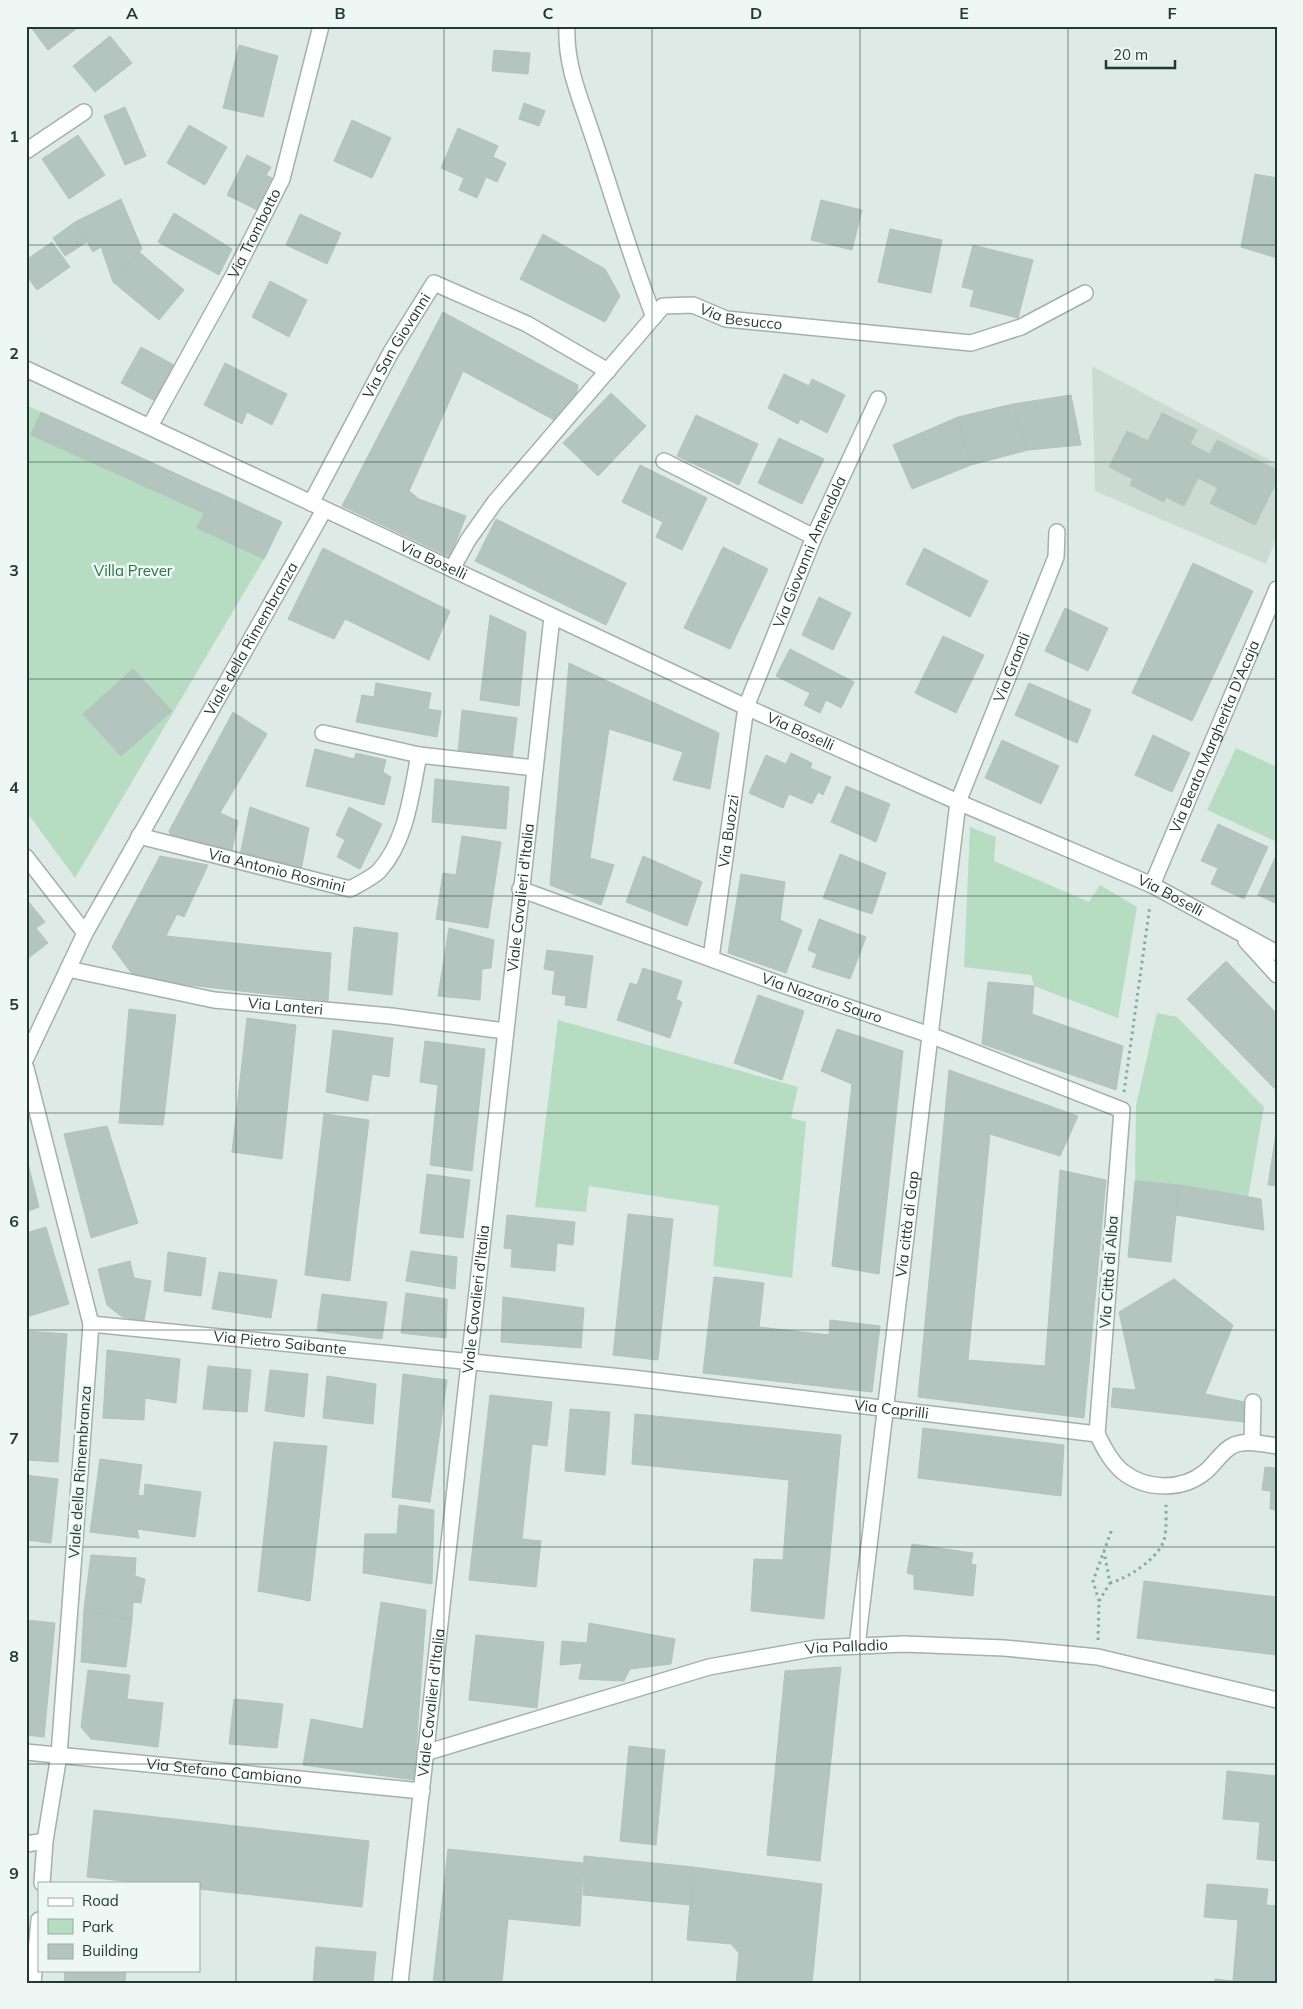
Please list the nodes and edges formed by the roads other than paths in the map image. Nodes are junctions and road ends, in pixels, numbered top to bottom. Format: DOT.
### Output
graph roads {
  1 [pos="320,26"];
  2 [pos="567,26"];
  3 [pos="84,112"];
  4 [pos="26,151"];
  5 [pos="1085,293"];
  6 [pos="654,317"];
  7 [pos="26,369"];
  8 [pos="608,371"];
  9 [pos="878,399"];
  10 [pos="150,426"];
  11 [pos="664,461"];
  12 [pos="318,506"];
  13 [pos="1057,532"];
  14 [pos="814,537"];
  15 [pos="452,569"];
  16 [pos="1277,589"];
  17 [pos="552,617"];
  18 [pos="746,707"];
  19 [pos="324,733"];
  20 [pos="419,755"];
  21 [pos="535,768"];
  22 [pos="958,802"];
  23 [pos="139,836"];
  24 [pos="26,857"];
  25 [pos="1152,884"];
  26 [pos="520,889"];
  27 [pos="1236,931"];
  28 [pos="85,933"];
  29 [pos="1277,954"];
  30 [pos="711,958"];
  31 [pos="68,969"];
  32 [pos="1277,975"];
  33 [pos="505,1031"];
  34 [pos="930,1035"];
  35 [pos="26,1058"];
  36 [pos="26,1068"];
  37 [pos="1122,1110"];
  38 [pos="91,1324"];
  39 [pos="469,1361"];
  40 [pos="1253,1402"];
  41 [pos="886,1410"];
  42 [pos="1097,1434"];
  43 [pos="1252,1442"];
  44 [pos="1277,1446"];
  45 [pos="858,1646"];
  46 [pos="1277,1700"];
  47 [pos="26,1752"];
  48 [pos="425,1753"];
  49 [pos="58,1755"];
  50 [pos="422,1791"];
  51 [pos="45,1841"];
  52 [pos="26,1844"];
  53 [pos="42,1882"];
  54 [pos="38,1932"];
  55 [pos="33,1983"];
  56 [pos="400,1983"];
  1 -- 10 [label="street, Via Trombotto"];
  2 -- 6 [label="street"];
  3 -- 4 [label="street"];
  5 -- 6 [label="street, Via Besucco"];
  6 -- 8 [label="street, Via Besucco"];
  7 -- 10 [label="street"];
  8 -- 12 [label="street, Via San Giovanni"];
  8 -- 15 [label="street, Via Besucco"];
  9 -- 14 [label="street, Via Giovanni Amendola"];
  10 -- 12 [label="street"];
  11 -- 14 [label="street"];
  12 -- 15 [label="street, Via Boselli"];
  12 -- 23 [label="street, Viale della Rimembranza"];
  13 -- 22 [label="street, Via Grandi"];
  14 -- 18 [label="street, Via Giovanni Amendola"];
  15 -- 17 [label="street, Via Boselli"];
  16 -- 25 [label="street, Via Beata Margherita D'Acaja"];
  17 -- 18 [label="street, Via Boselli"];
  17 -- 21 [label="street, Viale Cavalieri d'Italia"];
  18 -- 22 [label="street, Via Boselli"];
  18 -- 30 [label="street, Via Buozzi"];
  19 -- 20 [label="street"];
  20 -- 21 [label="street"];
  20 -- 23 [label="street, Via Antonio Rosmini"];
  21 -- 26 [label="street, Viale Cavalieri d'Italia"];
  22 -- 25 [label="street, Via Boselli"];
  22 -- 34 [label="street, Via città di Gap"];
  23 -- 28 [label="street, Viale della Rimembranza"];
  24 -- 28 [label="street"];
  25 -- 27 [label="street, Via Boselli"];
  26 -- 30 [label="street, Via Nazario Sauro"];
  26 -- 33 [label="street, Viale Cavalieri d'Italia"];
  27 -- 29 [label="street, Via Boselli"];
  27 -- 32 [label="street"];
  28 -- 31 [label="street, Viale della Rimembranza"];
  30 -- 34 [label="street, Via Nazario Sauro"];
  31 -- 33 [label="street, Via Lanteri"];
  31 -- 35 [label="street, Viale della Rimembranza"];
  33 -- 39 [label="street, Viale Cavalieri d'Italia"];
  34 -- 37 [label="street, Via Nazario Sauro"];
  34 -- 41 [label="street, Via città di Gap"];
  36 -- 38 [label="street, Viale della Rimembranza"];
  37 -- 42 [label="street, Via Città di Alba"];
  38 -- 39 [label="street, Via Pietro Saibante"];
  38 -- 49 [label="street, Viale della Rimembranza"];
  39 -- 41 [label="street, Via Caprilli"];
  39 -- 48 [label="street, Viale Cavalieri d'Italia"];
  40 -- 43 [label="street"];
  41 -- 42 [label="street, Via Caprilli"];
  41 -- 45 [label="street, Via città di Gap"];
  42 -- 43 [label="street"];
  43 -- 44 [label="street"];
  45 -- 46 [label="street, Via Palladio"];
  45 -- 48 [label="street, Via Palladio"];
  47 -- 49 [label="street, Via Stefano Cambiano"];
  48 -- 50 [label="street, Viale Cavalieri d'Italia"];
  49 -- 50 [label="street, Via Stefano Cambiano"];
  49 -- 51 [label="street, Viale della Rimembranza"];
  50 -- 56 [label="street, Viale Cavalieri d'Italia"];
  51 -- 52 [label="street"];
  51 -- 53 [label="street, Viale della Rimembranza"];
  54 -- 55 [label="street"];
}
